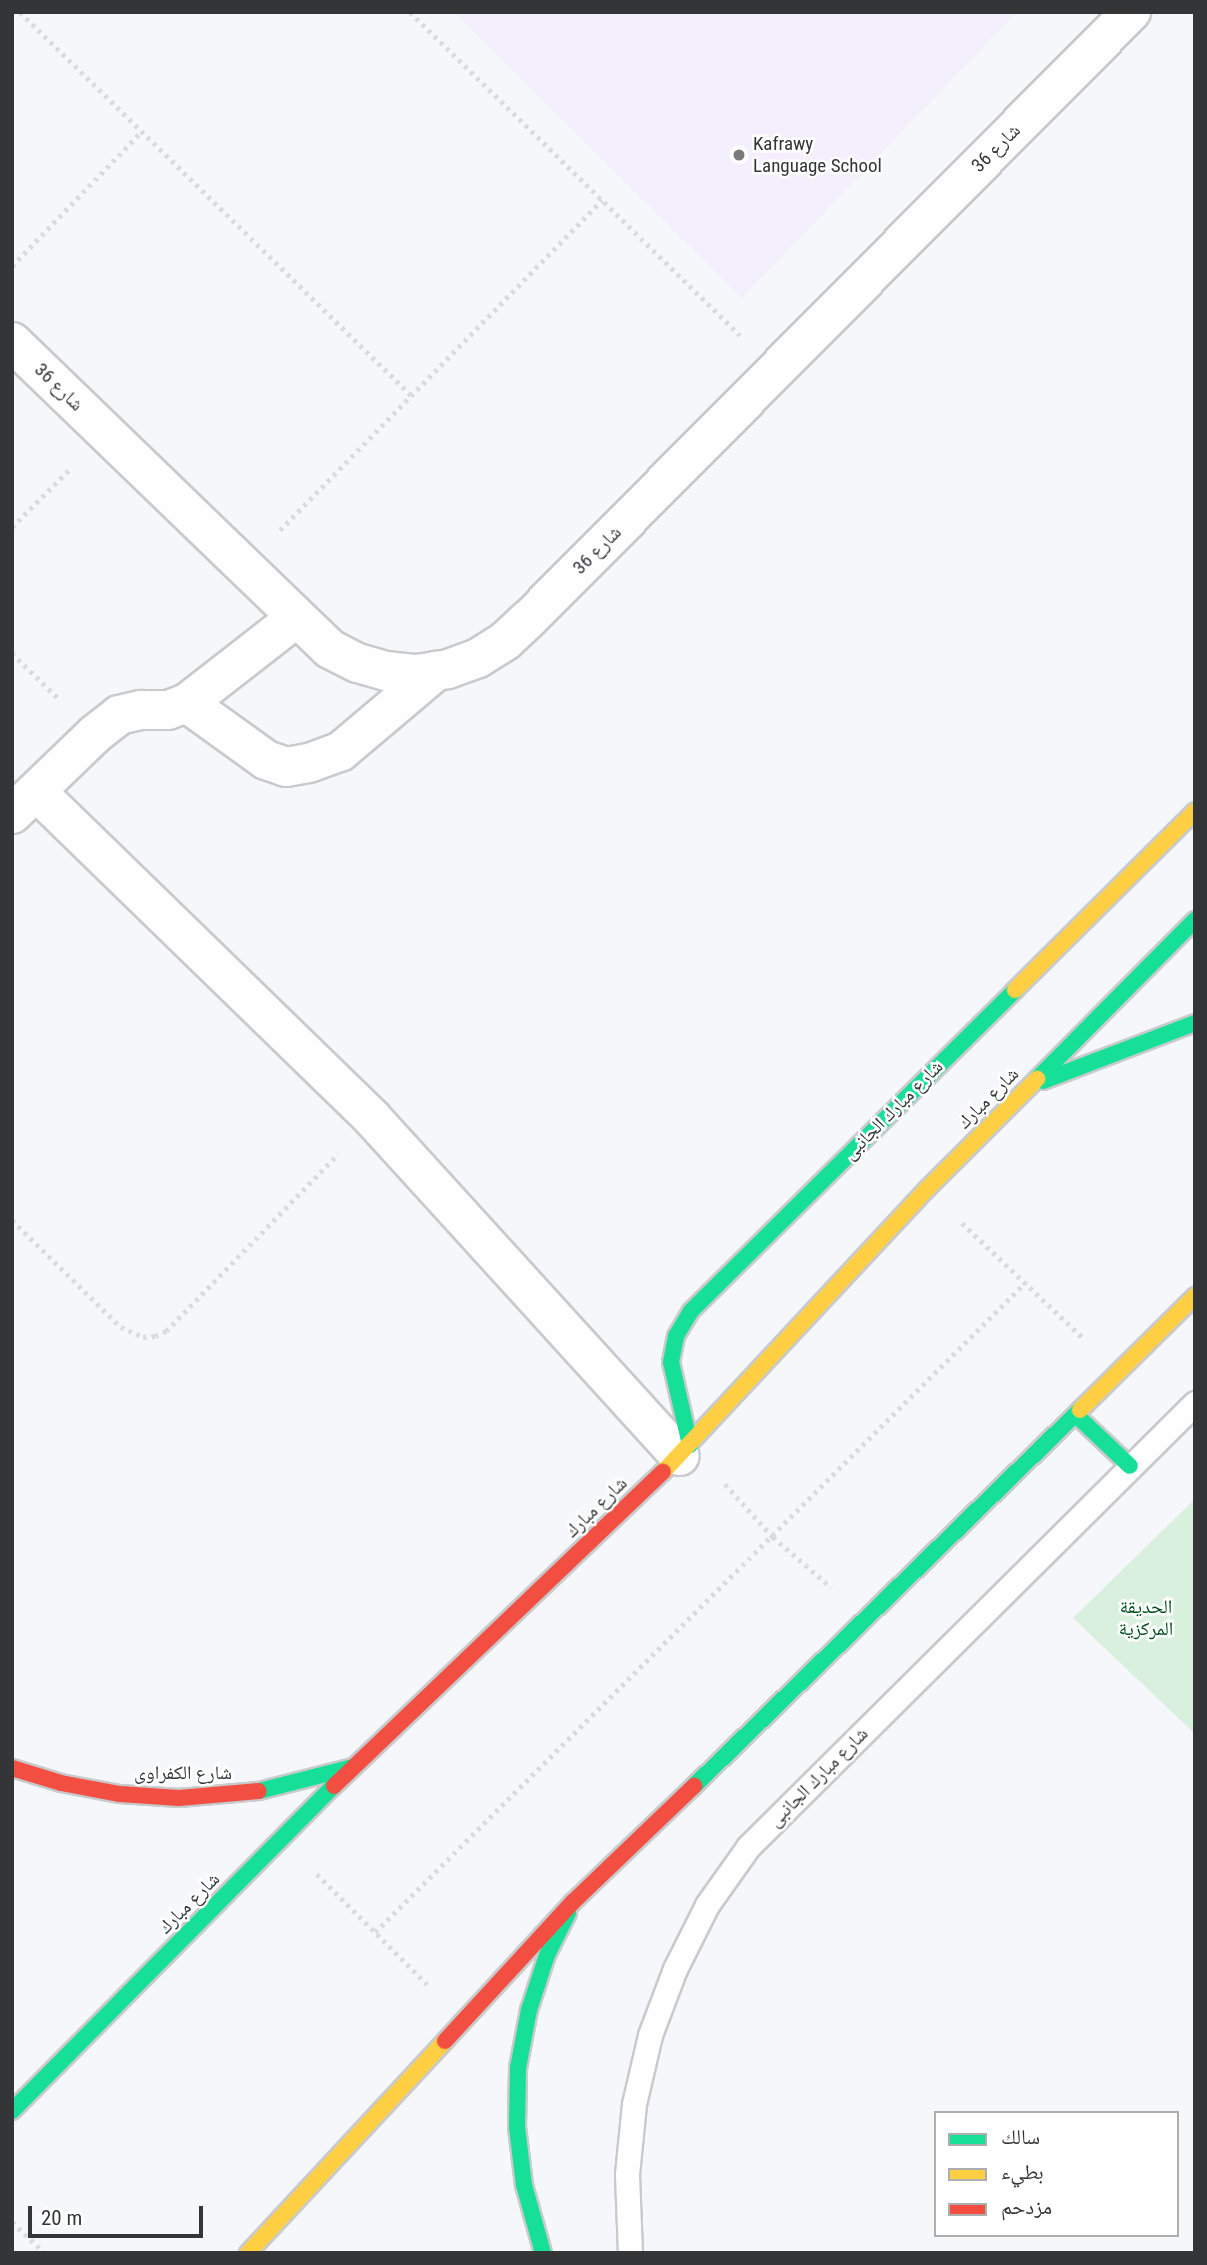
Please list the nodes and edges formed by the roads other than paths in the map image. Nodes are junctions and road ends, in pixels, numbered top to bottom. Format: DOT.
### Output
graph roads {
  1 [pos="1131,12"];
  2 [pos="12,341"];
  3 [pos="296,618"];
  4 [pos="436,671"];
  5 [pos="187,704"];
  6 [pos="24,803"];
  7 [pos="1195,811"];
  8 [pos="1195,920"];
  9 [pos="1195,1023"];
  10 [pos="1030,1086"];
  11 [pos="1195,1296"];
  12 [pos="1195,1403"];
  13 [pos="1076,1415"];
  14 [pos="685,1451"];
  15 [pos="1130,1466"];
  16 [pos="353,1767"];
  17 [pos="12,1768"];
  18 [pos="573,1902"];
  19 [pos="12,2111"];
  20 [pos="248,2253"];
  21 [pos="543,2253"];
  22 [pos="630,2253"];
  1 -- 4 [label="street, شارع 36"];
  2 -- 3 [label="street, شارع 36"];
  3 -- 4 [label="street, شارع 36"];
  3 -- 5 [label="street"];
  4 -- 5 [label="street"];
  5 -- 6 [label="street"];
  6 -- 14 [label="street"];
  7 -- 14 [label="main road, شارع مبارك الجانبى"];
  8 -- 10 [label="main road, شارع مبارك"];
  9 -- 10 [label="main road"];
  10 -- 14 [label="main road, شارع مبارك"];
  11 -- 13 [label="main road"];
  12 -- 15 [label="lane, شارع مبارك الجانبى"];
  13 -- 15 [label="main road"];
  13 -- 18 [label="main road"];
  14 -- 16 [label="main road, شارع مبارك"];
  15 -- 22 [label="lane, شارع مبارك الجانبى"];
  16 -- 17 [label="main road, شارع الكفراوى"];
  16 -- 19 [label="main road, شارع مبارك"];
  18 -- 20 [label="main road"];
  18 -- 21 [label="main road"];
}
